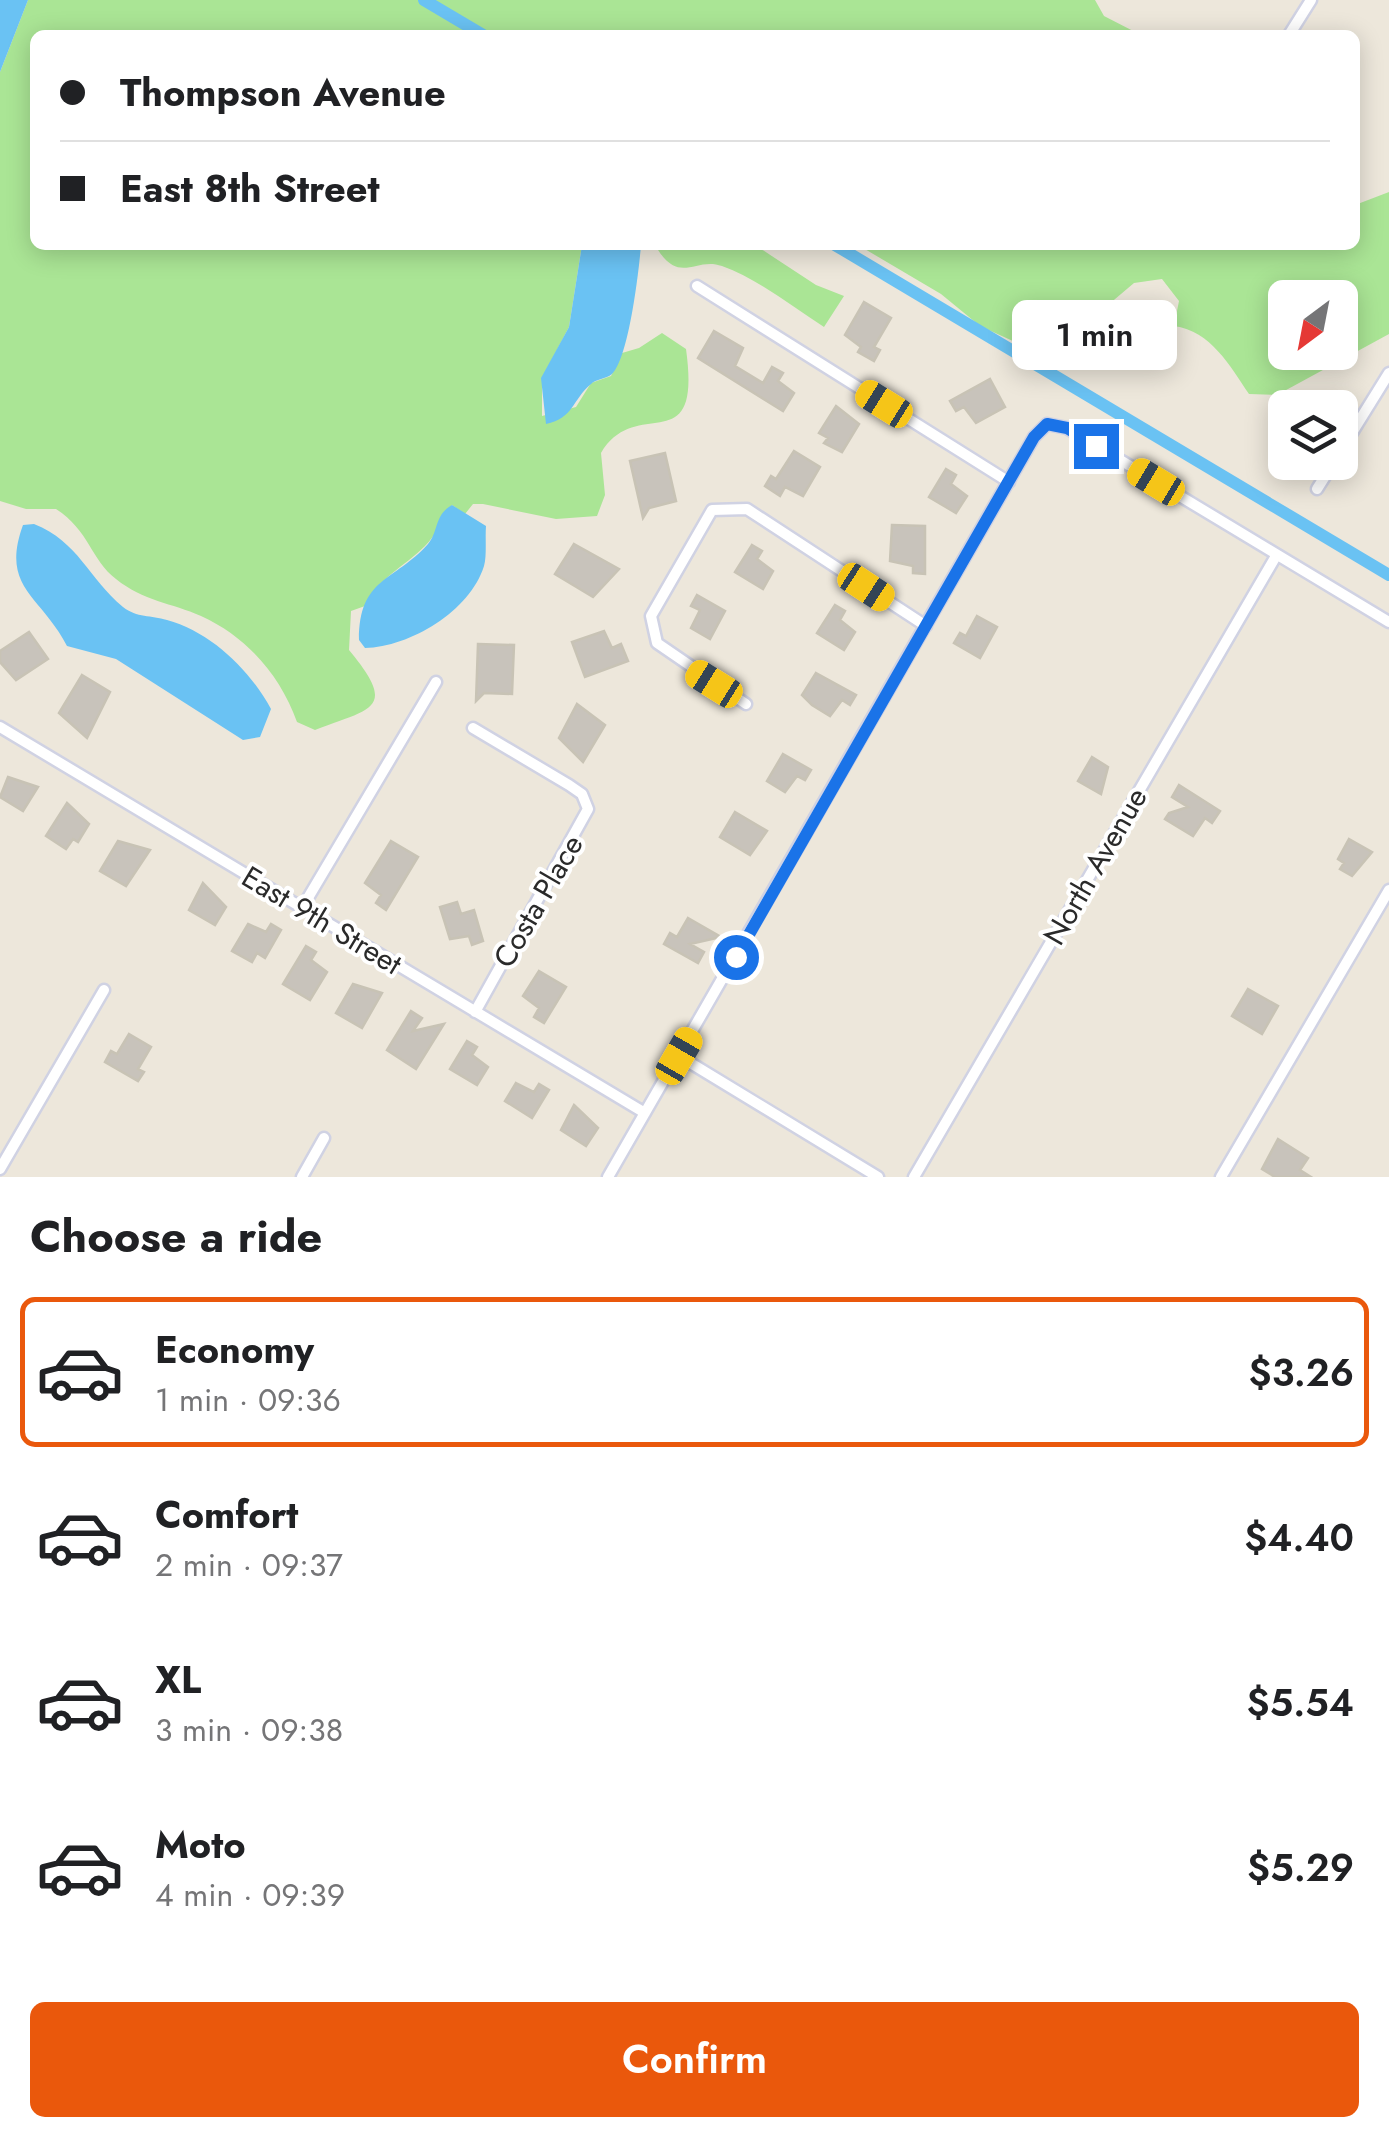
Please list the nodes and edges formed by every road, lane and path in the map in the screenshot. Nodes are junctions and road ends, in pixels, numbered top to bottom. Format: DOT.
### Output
graph roads {
  1 [pos="1311,0"];
  2 [pos="1292,30"];
  3 [pos="697,286"];
  4 [pos="1389,374"];
  5 [pos="1358,423"];
  6 [pos="1323,480"];
  7 [pos="1009,482"];
  8 [pos="1317,489"];
  9 [pos="1276,556"];
  10 [pos="1389,622"];
  11 [pos="926,626"];
  12 [pos="436,682"];
  13 [pos="746,704"];
  14 [pos="0,726"];
  15 [pos="473,728"];
  16 [pos="1389,890"];
  17 [pos="302,908"];
  18 [pos="104,990"];
  19 [pos="475,1012"];
  20 [pos="679,1056"];
  21 [pos="644,1114"];
  22 [pos="324,1138"];
  23 [pos="0,1168"];
  24 [pos="302,1177"];
  25 [pos="608,1177"];
  26 [pos="878,1177"];
  27 [pos="914,1177"];
  28 [pos="1221,1177"];
  1 -- 2 [label="street"];
  3 -- 7 [label="street"];
  4 -- 5 [label="street"];
  6 -- 8 [label="street"];
  7 -- 9 [label="street"];
  7 -- 11 [label="street"];
  9 -- 10 [label="street"];
  9 -- 27 [label="street, North Avenue"];
  11 -- 13 [label="street"];
  11 -- 20 [label="street"];
  12 -- 17 [label="street"];
  14 -- 17 [label="street, East 9th Street"];
  15 -- 19 [label="street, Costa Place"];
  16 -- 28 [label="street"];
  17 -- 19 [label="street, East 9th Street"];
  18 -- 23 [label="street"];
  19 -- 21 [label="street, East 9th Street"];
  20 -- 21 [label="street"];
  20 -- 26 [label="street"];
  21 -- 25 [label="street"];
  22 -- 24 [label="street"];
}
